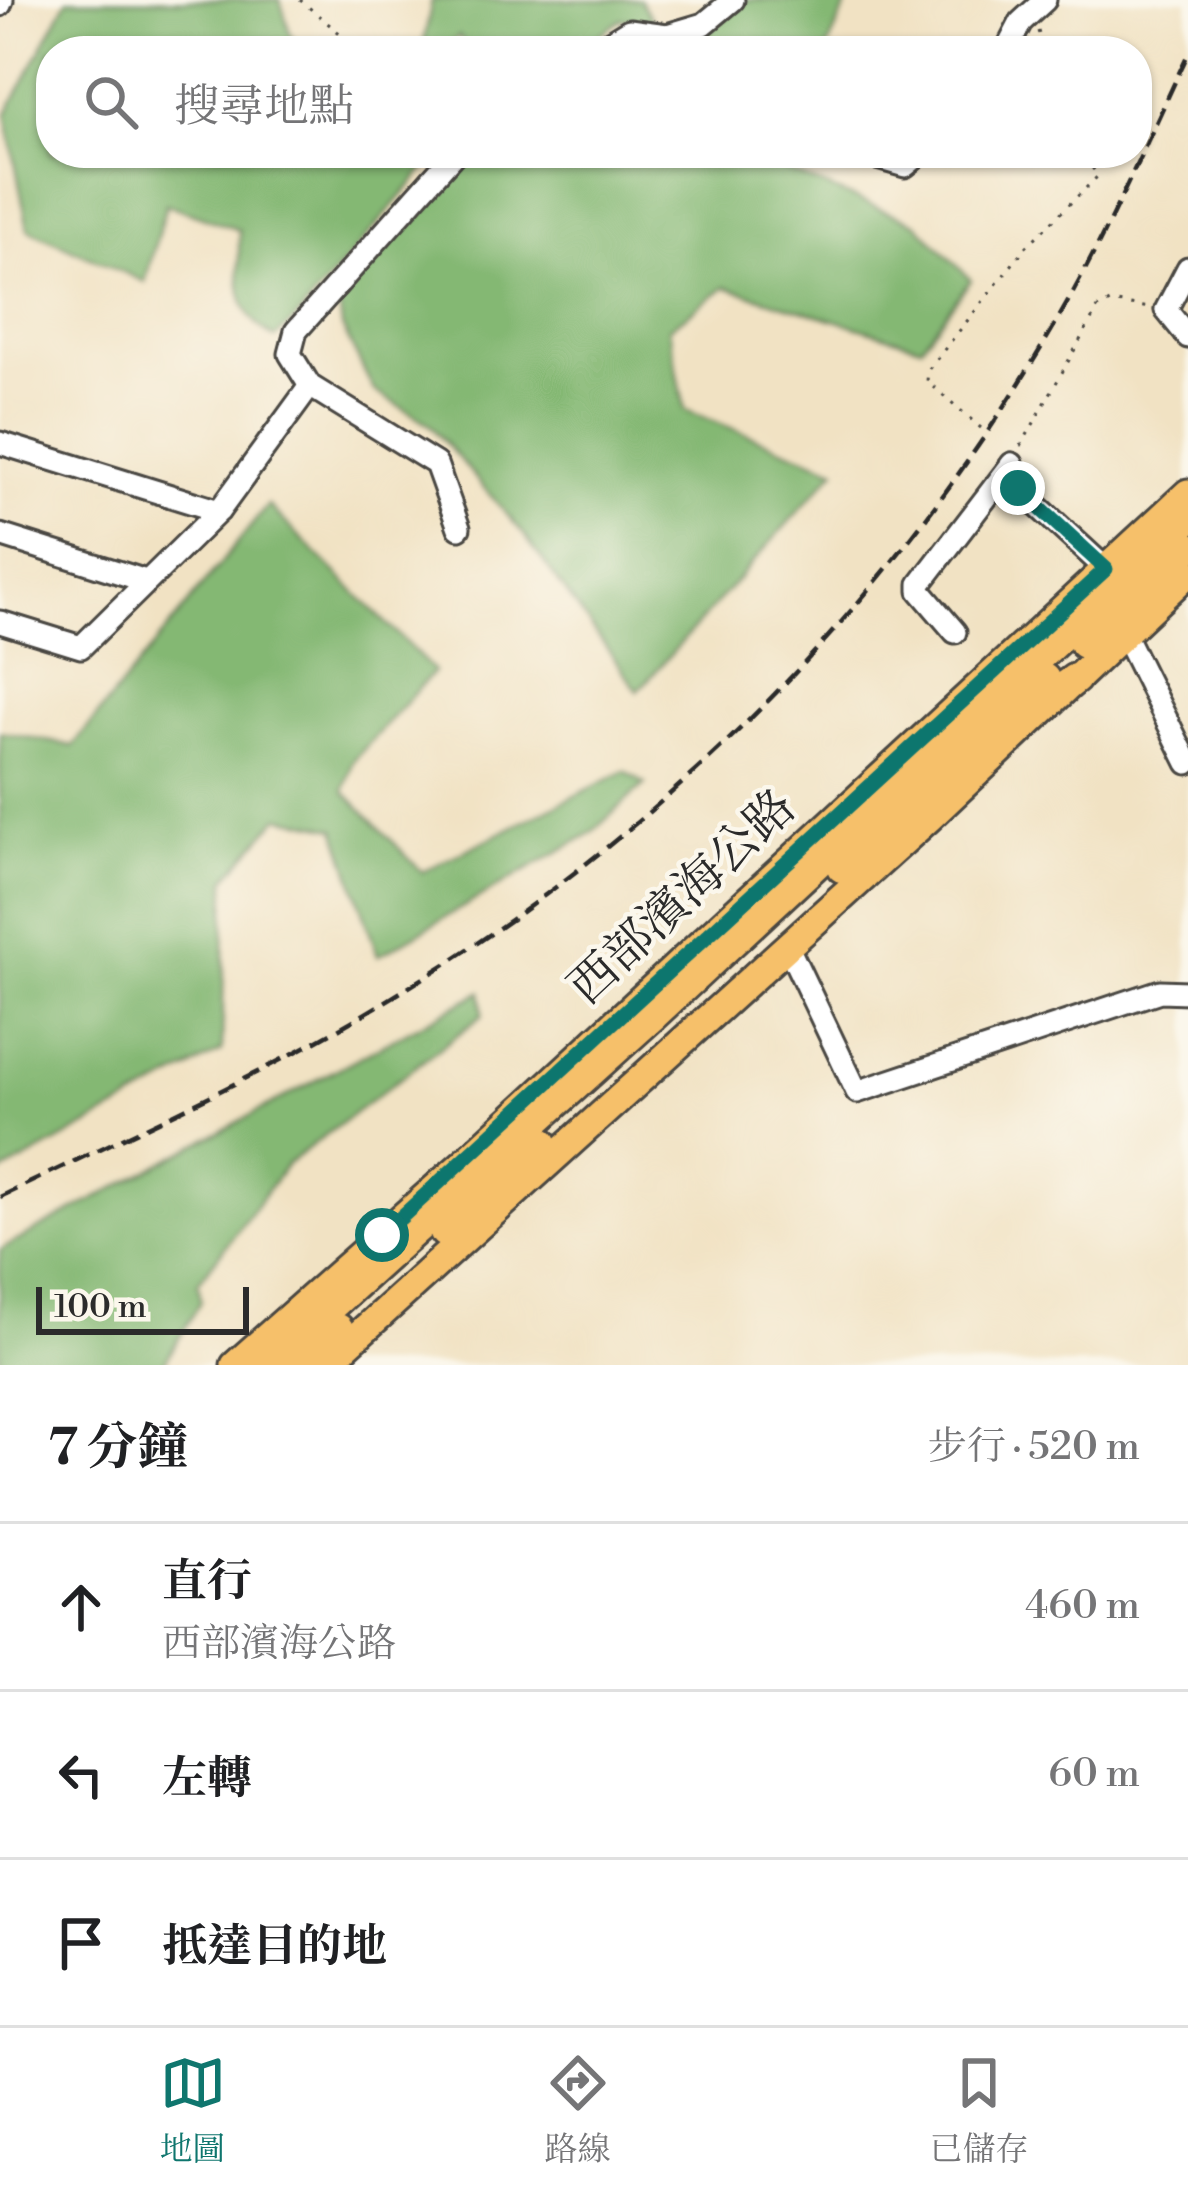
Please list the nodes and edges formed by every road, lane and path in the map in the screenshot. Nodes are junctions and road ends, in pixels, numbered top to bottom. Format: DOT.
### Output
graph roads {
  1 [pos="300,0"];
  2 [pos="733,0"];
  3 [pos="1045,0"];
  4 [pos="343,36"];
  5 [pos="619,36"];
  6 [pos="1014,36"];
  7 [pos="442,168"];
  8 [pos="1092,168"];
  9 [pos="1188,268"];
  10 [pos="1166,310"];
  11 [pos="1188,337"];
  12 [pos="310,386"];
  13 [pos="982,428"];
  14 [pos="0,442"];
  15 [pos="1012,464"];
  16 [pos="1188,493"];
  17 [pos="220,511"];
  18 [pos="1188,518"];
  19 [pos="458,527"];
  20 [pos="0,535"];
  21 [pos="1188,548"];
  22 [pos="1106,569"];
  23 [pos="1188,573"];
  24 [pos="146,581"];
  25 [pos="0,622"];
  26 [pos="955,632"];
  27 [pos="1124,632"];
  28 [pos="1075,679"];
  29 [pos="959,762"];
  30 [pos="1188,763"];
  31 [pos="788,945"];
  32 [pos="1188,992"];
  33 [pos="653,1015"];
  34 [pos="466,1161"];
  35 [pos="236,1365"];
  36 [pos="265,1365"];
  37 [pos="298,1365"];
  38 [pos="325,1365"];
  1 -- 4 [label="path"];
  2 -- 5 [label="street"];
  3 -- 6 [label="street"];
  7 -- 12 [label="street"];
  8 -- 13 [label="path"];
  9 -- 10 [label="street"];
  10 -- 11 [label="street"];
  10 -- 15 [label="path"];
  12 -- 17 [label="street"];
  12 -- 19 [label="street"];
  14 -- 17 [label="street"];
  15 -- 22 [label="street"];
  15 -- 26 [label="street"];
  16 -- 22 [label="main road, 西部濱海公路"];
  17 -- 24 [label="street"];
  18 -- 33 [label="highway"];
  20 -- 24 [label="street"];
  21 -- 29 [label="highway"];
  22 -- 34 [label="main road, 西部濱海公路"];
  23 -- 27 [label="main road"];
  24 -- 25 [label="street"];
  27 -- 28 [label="main road"];
  27 -- 30 [label="street"];
  28 -- 29 [label="highway"];
  28 -- 31 [label="main road"];
  29 -- 37 [label="highway"];
  31 -- 32 [label="street"];
  31 -- 38 [label="main road"];
  33 -- 34 [label="highway"];
  33 -- 36 [label="highway"];
  34 -- 35 [label="main road, 西部濱海公路"];
}
